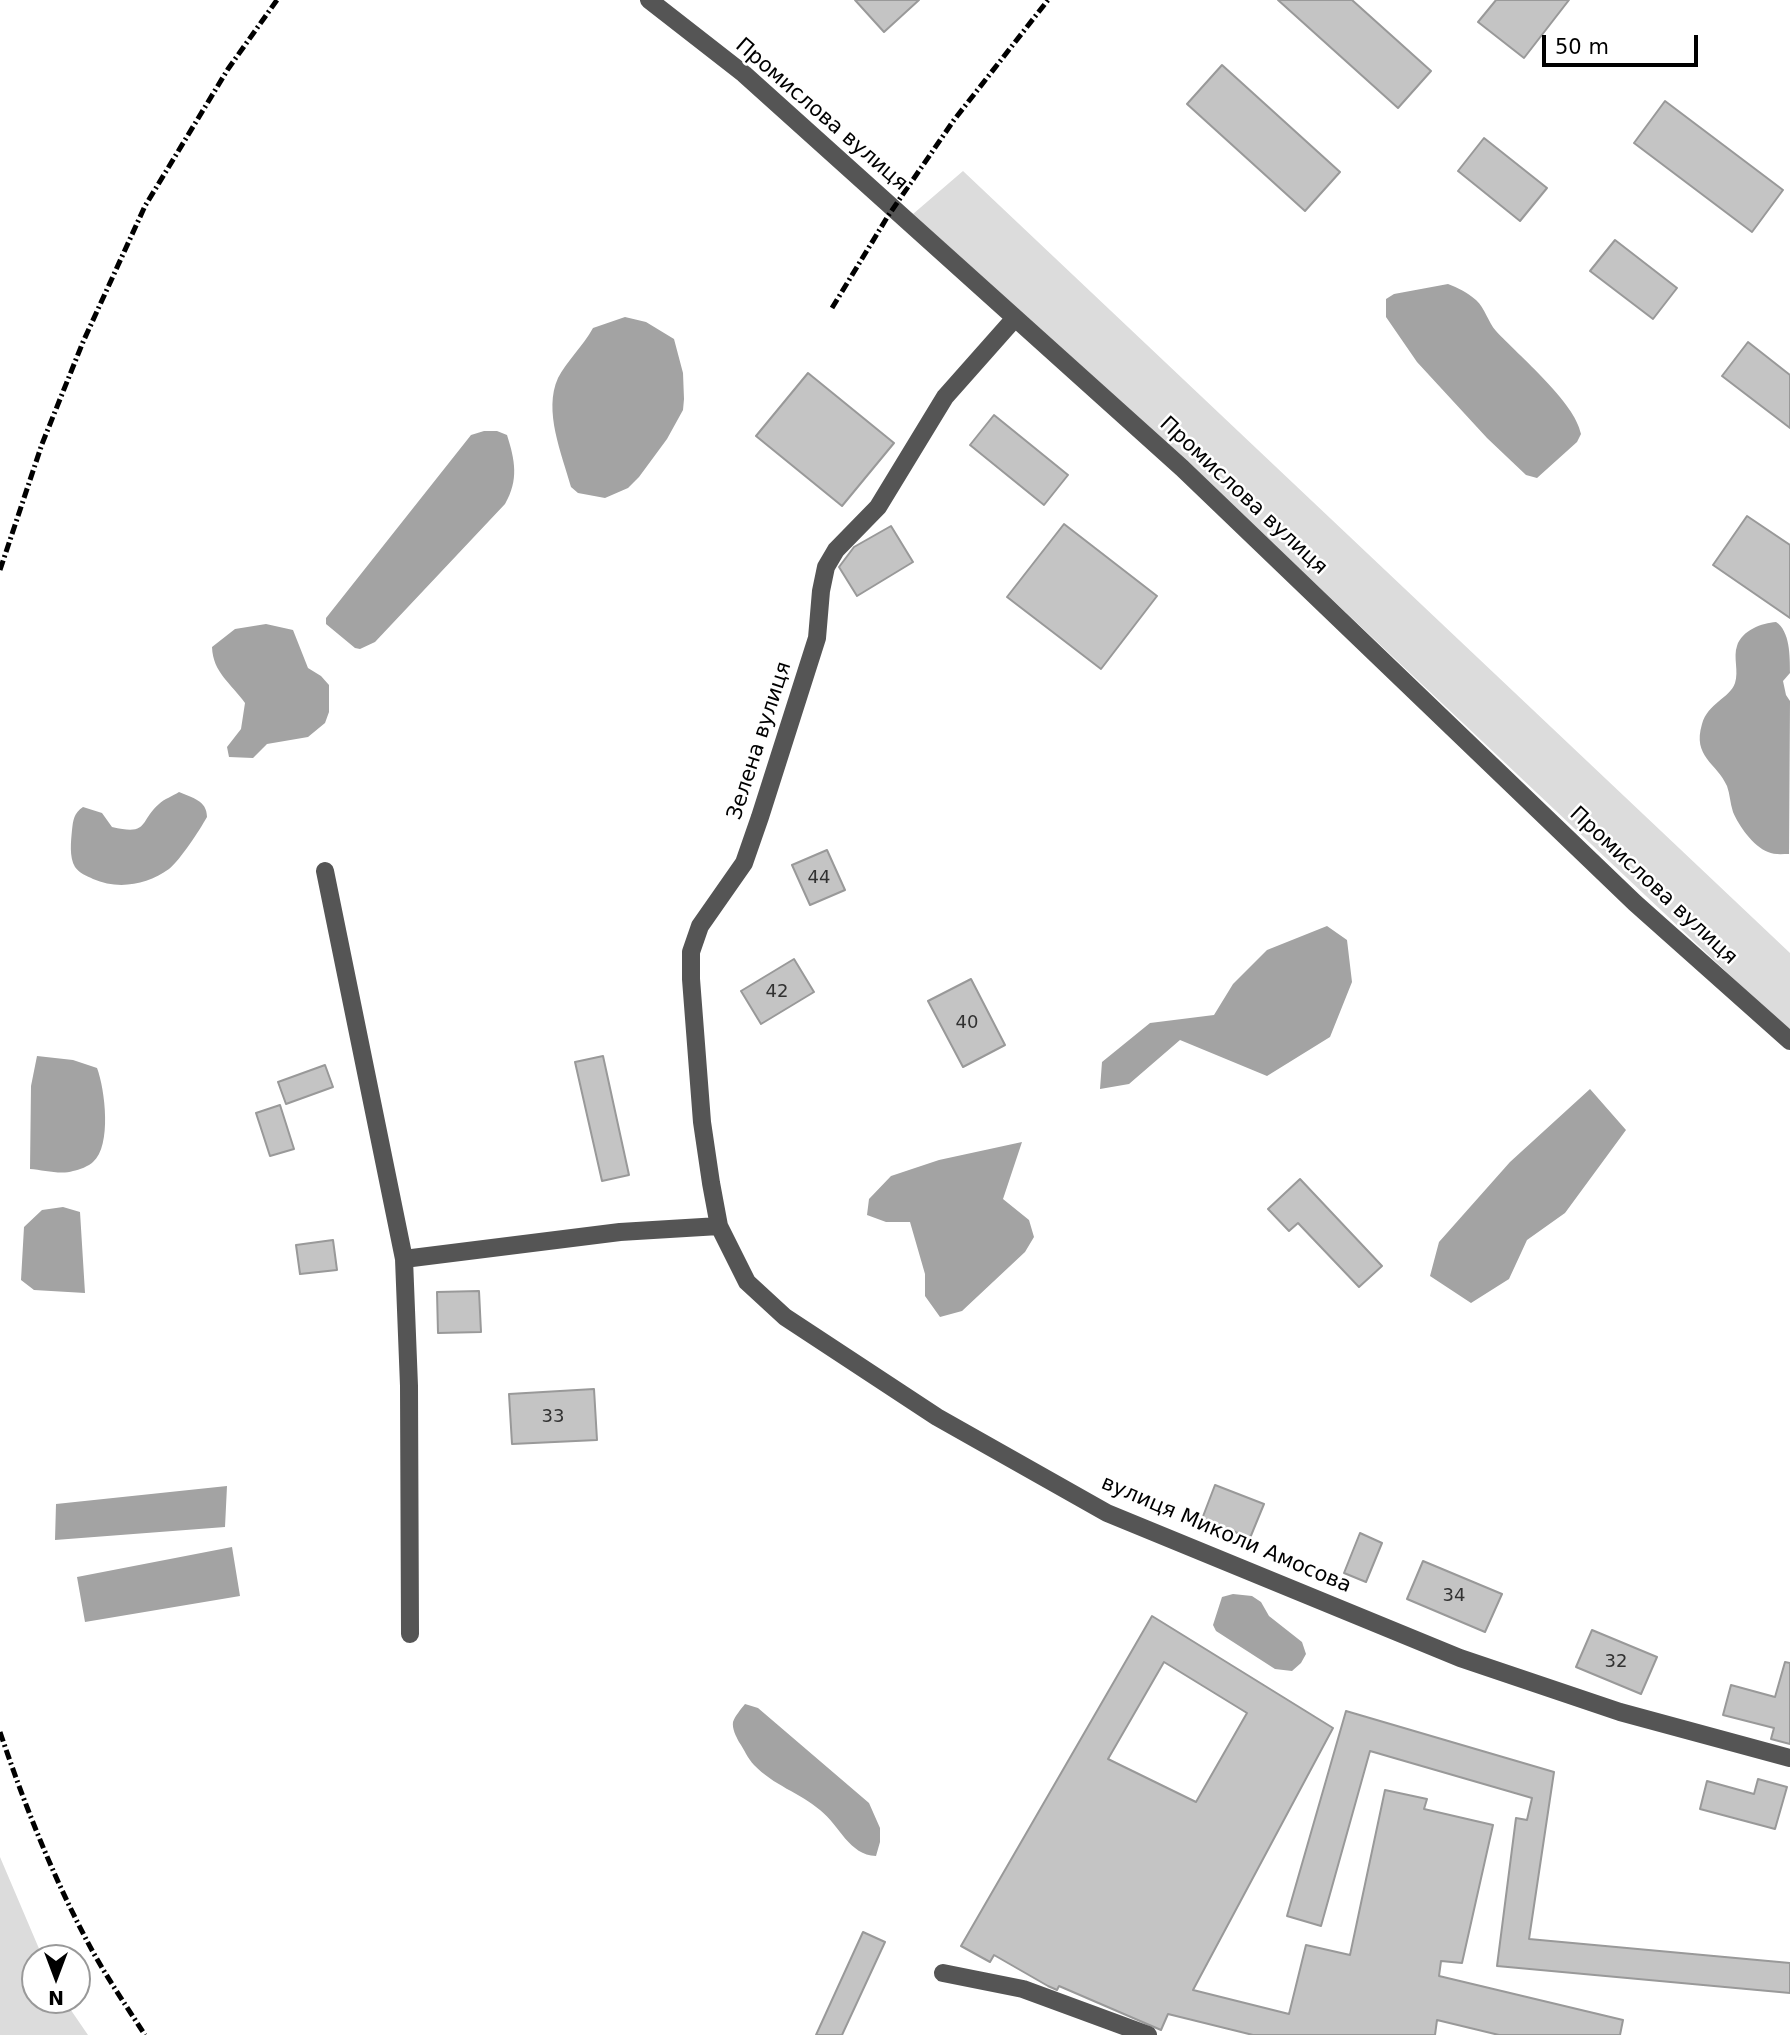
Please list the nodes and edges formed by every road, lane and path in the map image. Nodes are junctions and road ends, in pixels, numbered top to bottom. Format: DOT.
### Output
graph roads {
  1 [pos="649,0"];
  2 [pos="1015,318"];
  3 [pos="325,871"];
  4 [pos="1790,1041"];
  5 [pos="719,1226"];
  6 [pos="404,1259"];
  7 [pos="410,1634"];
  8 [pos="1790,1758"];
  9 [pos="943,1973"];
  10 [pos="1148,2035"];
  1 -- 2 [label="street, Промислова вулиця"];
  2 -- 4 [label="street, Промислова вулиця"];
  2 -- 5 [label="street, Зелена вулиця"];
  3 -- 6 [label="street"];
  5 -- 6 [label="street"];
  5 -- 8 [label="street, вулиця Миколи Амосова"];
  6 -- 7 [label="street"];
  9 -- 10 [label="street"];
}
